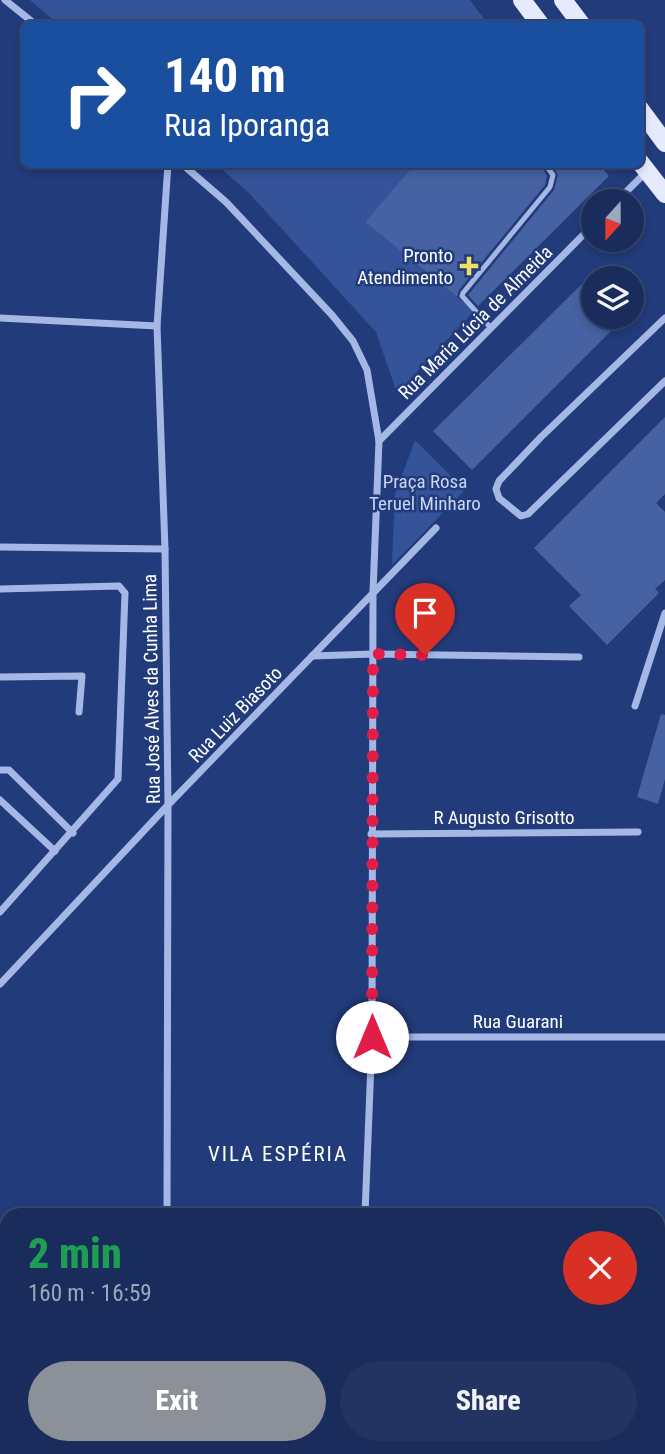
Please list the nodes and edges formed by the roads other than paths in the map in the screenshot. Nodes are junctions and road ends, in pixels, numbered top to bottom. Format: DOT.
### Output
graph roads {
  1 [pos="5,0"];
  2 [pos="522,0"];
  3 [pos="563,1"];
  4 [pos="31,21"];
  5 [pos="538,21"];
  6 [pos="579,21"];
  7 [pos="644,114"];
  8 [pos="665,143"];
  9 [pos="644,167"];
  10 [pos="167,168"];
  11 [pos="187,168"];
  12 [pos="548,168"];
  13 [pos="643,168"];
  14 [pos="627,189"];
  15 [pos="665,194"];
  16 [pos="581,237"];
  17 [pos="0,318"];
  18 [pos="665,318"];
  19 [pos="157,326"];
  20 [pos="491,328"];
  21 [pos="665,381"];
  22 [pos="379,441"];
  23 [pos="436,528"];
  24 [pos="0,547"];
  25 [pos="165,549"];
  26 [pos="0,589"];
  27 [pos="373,592"];
  28 [pos="665,613"];
  29 [pos="373,654"];
  30 [pos="312,656"];
  31 [pos="579,657"];
  32 [pos="0,677"];
  33 [pos="635,706"];
  34 [pos="79,712"];
  35 [pos="0,770"];
  36 [pos="0,800"];
  37 [pos="168,805"];
  38 [pos="638,832"];
  39 [pos="73,833"];
  40 [pos="371,834"];
  41 [pos="55,851"];
  42 [pos="0,912"];
  43 [pos="0,984"];
  44 [pos="372,1037"];
  45 [pos="665,1037"];
  46 [pos="167,1208"];
  47 [pos="365,1208"];
  1 -- 4 [label="street"];
  2 -- 5 [label="main road"];
  3 -- 6 [label="main road"];
  7 -- 8 [label="main road"];
  9 -- 15 [label="main road"];
  10 -- 19 [label="street, Rua José Alves da Cunha Lima"];
  11 -- 22 [label="street"];
  12 -- 20 [label="lane"];
  13 -- 14 [label="street"];
  16 -- 20 [label="street, Rua Maria Lúcia de Almeida"];
  17 -- 19 [label="street"];
  18 -- 21 [label="street"];
  19 -- 25 [label="street, Rua José Alves da Cunha Lima"];
  20 -- 22 [label="street, Rua Maria Lúcia de Almeida"];
  22 -- 27 [label="street"];
  23 -- 27 [label="street, Rua Luiz Biasoto"];
  24 -- 25 [label="street"];
  25 -- 37 [label="street, Rua José Alves da Cunha Lima"];
  26 -- 39 [label="street"];
  27 -- 29 [label="street"];
  27 -- 30 [label="street, Rua Luiz Biasoto"];
  28 -- 33 [label="street"];
  29 -- 30 [label="street"];
  29 -- 31 [label="street"];
  29 -- 40 [label="street"];
  30 -- 37 [label="street, Rua Luiz Biasoto"];
  32 -- 34 [label="street"];
  35 -- 39 [label="street"];
  36 -- 41 [label="street"];
  37 -- 43 [label="street, Rua Luiz Biasoto"];
  37 -- 46 [label="street, Rua José Alves da Cunha Lima"];
  38 -- 40 [label="street, R Augusto Grisotto"];
  39 -- 41 [label="street"];
  40 -- 44 [label="street"];
  41 -- 42 [label="street"];
  44 -- 45 [label="street, Rua Guarani"];
  44 -- 47 [label="street"];
}
